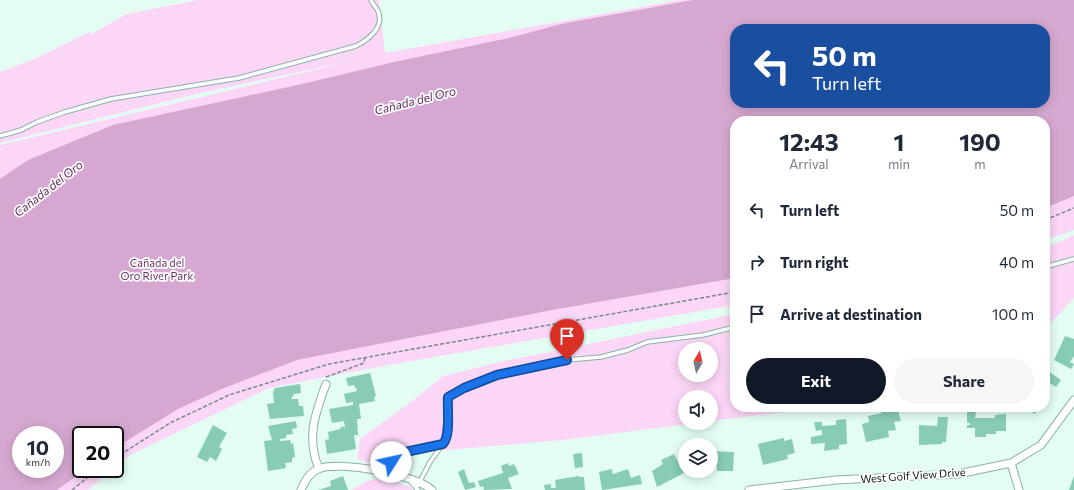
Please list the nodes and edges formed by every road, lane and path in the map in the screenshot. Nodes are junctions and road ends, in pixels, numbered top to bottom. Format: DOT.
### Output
graph roads {
  1 [pos="371,0"];
  2 [pos="0,136"];
  3 [pos="1074,208"];
  4 [pos="1050,218"];
  5 [pos="1074,258"];
  6 [pos="1050,266"];
  7 [pos="730,293"];
  8 [pos="730,327"];
  9 [pos="365,357"];
  10 [pos="326,384"];
  11 [pos="1074,400"];
  12 [pos="443,444"];
  13 [pos="124,452"];
  14 [pos="1011,462"];
  15 [pos="319,469"];
  16 [pos="406,477"];
  17 [pos="87,478"];
  18 [pos="418,486"];
  19 [pos="72,490"];
  20 [pos="301,490"];
  21 [pos="432,490"];
  22 [pos="749,490"];
  23 [pos="1019,490"];
  1 -- 2 [label="lane"];
  3 -- 4 [label="path"];
  5 -- 6 [label="lane"];
  7 -- 9 [label="path"];
  8 -- 12 [label="lane"];
  9 -- 10 [label="path"];
  9 -- 13 [label="path"];
  10 -- 15 [label="street"];
  11 -- 14 [label="street, West Golf View Drive"];
  12 -- 16 [label="lane"];
  12 -- 18 [label="lane"];
  14 -- 22 [label="street, West Golf View Drive"];
  14 -- 23 [label="street"];
  15 -- 16 [label="street"];
  15 -- 20 [label="street"];
  16 -- 18 [label="street"];
  17 -- 19 [label="path"];
  18 -- 21 [label="street"];
}
